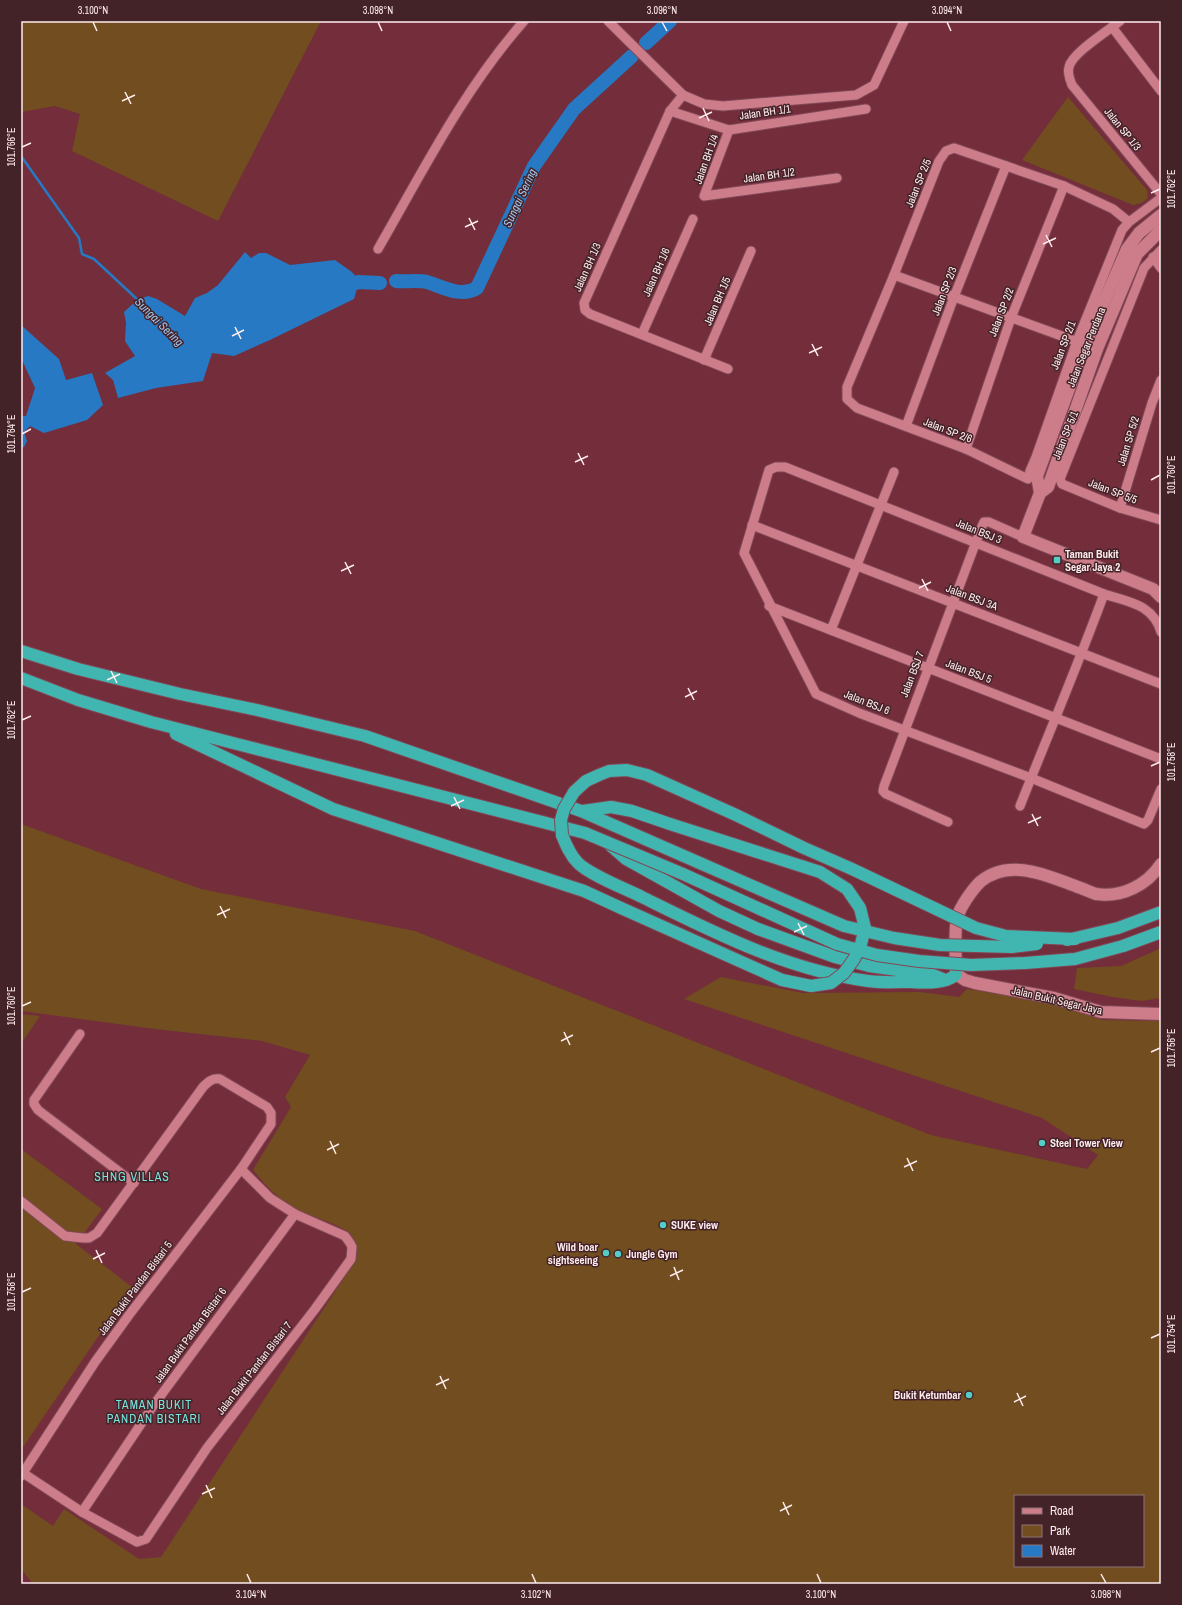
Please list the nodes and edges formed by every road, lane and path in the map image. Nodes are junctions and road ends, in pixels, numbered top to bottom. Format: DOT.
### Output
graph roads {
  1 [pos="524,21"];
  2 [pos="608,21"];
  3 [pos="904,21"];
  4 [pos="1120,21"];
  5 [pos="1112,27"];
  6 [pos="1161,91"];
  7 [pos="683,95"];
  8 [pos="866,109"];
  9 [pos="670,110"];
  10 [pos="729,130"];
  11 [pos="1006,166"];
  12 [pos="837,178"];
  13 [pos="1064,186"];
  14 [pos="1161,194"];
  15 [pos="704,196"];
  16 [pos="1161,198"];
  17 [pos="1161,215"];
  18 [pos="693,219"];
  19 [pos="1129,222"];
  20 [pos="1161,230"];
  21 [pos="378,249"];
  22 [pos="1161,250"];
  23 [pos="751,251"];
  24 [pos="1153,257"];
  25 [pos="1161,268"];
  26 [pos="894,276"];
  27 [pos="954,297"];
  28 [pos="1011,318"];
  29 [pos="642,334"];
  30 [pos="1081,343"];
  31 [pos="1097,349"];
  32 [pos="704,360"];
  33 [pos="728,369"];
  34 [pos="1161,380"];
  35 [pos="857,408"];
  36 [pos="906,426"];
  37 [pos="966,449"];
  38 [pos="776,467"];
  39 [pos="894,472"];
  40 [pos="1028,479"];
  41 [pos="1060,479"];
  42 [pos="1040,493"];
  43 [pos="881,505"];
  44 [pos="1120,508"];
  45 [pos="1161,520"];
  46 [pos="752,524"];
  47 [pos="1023,537"];
  48 [pos="976,543"];
  49 [pos="857,566"];
  50 [pos="1104,594"];
  51 [pos="1161,597"];
  52 [pos="952,602"];
  53 [pos="769,606"];
  54 [pos="831,630"];
  55 [pos="1161,632"];
  56 [pos="21,651"];
  57 [pos="1082,653"];
  58 [pos="927,668"];
  59 [pos="21,678"];
  60 [pos="1161,684"];
  61 [pos="1055,718"];
  62 [pos="151,722"];
  63 [pos="904,730"];
  64 [pos="1161,760"];
  65 [pos="1031,778"];
  66 [pos="1161,789"];
  67 [pos="1020,806"];
  68 [pos="581,811"];
  69 [pos="948,822"];
  70 [pos="604,840"];
  71 [pos="1161,864"];
  72 [pos="1161,912"];
  73 [pos="1161,932"];
  74 [pos="1075,939"];
  75 [pos="956,974"];
  76 [pos="944,980"];
  77 [pos="1161,1008"];
  78 [pos="1161,1014"];
  79 [pos="80,1034"];
  80 [pos="241,1169"];
  81 [pos="134,1183"];
  82 [pos="21,1201"];
  83 [pos="295,1214"];
  84 [pos="22,1474"];
  85 [pos="82,1512"];
  1 -- 21 [label="street"];
  2 -- 7 [label="street"];
  3 -- 7 [label="street"];
  4 -- 5 [label="street"];
  5 -- 6 [label="street"];
  5 -- 14 [label="street, Jalan SP 1/3"];
  7 -- 9 [label="street, Jalan BH 1/3"];
  8 -- 10 [label="street, Jalan BH 1/1"];
  9 -- 10 [label="street, Jalan BH 1/1"];
  9 -- 29 [label="street, Jalan BH 1/3"];
  10 -- 15 [label="street, Jalan BH 1/4"];
  11 -- 13 [label="street, Jalan SP 2/5"];
  11 -- 26 [label="street, Jalan SP 2/5"];
  11 -- 27 [label="street, Jalan SP 2/3"];
  12 -- 15 [label="street, Jalan BH 1/2"];
  13 -- 19 [label="street, Jalan SP 2/5"];
  13 -- 28 [label="street, Jalan SP 2/2"];
  16 -- 19 [label="street"];
  17 -- 30 [label="street, Jalan Segar Perdana"];
  18 -- 29 [label="street, Jalan BH 1/6"];
  19 -- 30 [label="street, Jalan SP 2/1"];
  20 -- 31 [label="street, Jalan Segar Perdana"];
  22 -- 24 [label="street, Jalan SP 5/1"];
  23 -- 32 [label="street, Jalan BH 1/5"];
  24 -- 25 [label="street"];
  24 -- 41 [label="street, Jalan SP 5/1"];
  26 -- 27 [label="street"];
  26 -- 35 [label="street, Jalan SP 2/5"];
  27 -- 28 [label="street"];
  27 -- 36 [label="street, Jalan SP 2/3"];
  28 -- 30 [label="street"];
  28 -- 37 [label="street, Jalan SP 2/2"];
  29 -- 32 [label="street, Jalan BH 1/3"];
  30 -- 31 [label="street"];
  30 -- 40 [label="street, Jalan SP 2/1"];
  30 -- 42 [label="street, Jalan Segar Perdana"];
  31 -- 42 [label="street, Jalan Segar Perdana"];
  32 -- 33 [label="street, Jalan BH 1/3"];
  34 -- 44 [label="street, Jalan SP 5/2"];
  35 -- 36 [label="street, Jalan SP 2/6"];
  36 -- 37 [label="street, Jalan SP 2/6"];
  37 -- 40 [label="street, Jalan SP 2/6"];
  38 -- 43 [label="street, Jalan BSJ 3"];
  38 -- 46 [label="street, Jalan BSJ 6"];
  39 -- 43 [label="street"];
  41 -- 44 [label="street, Jalan SP 5/5"];
  42 -- 47 [label="street, Jalan Segar Perdana"];
  43 -- 48 [label="street, Jalan BSJ 3"];
  43 -- 49 [label="street"];
  44 -- 45 [label="street, Jalan SP 5/5"];
  46 -- 49 [label="street, Jalan BSJ 3A"];
  46 -- 53 [label="street, Jalan BSJ 6"];
  47 -- 48 [label="street, Jalan BSJ 7"];
  47 -- 51 [label="street"];
  48 -- 50 [label="street, Jalan BSJ 3"];
  48 -- 52 [label="street, Jalan BSJ 7"];
  49 -- 52 [label="street, Jalan BSJ 3A"];
  49 -- 54 [label="street"];
  50 -- 55 [label="street, Jalan BSJ 3"];
  50 -- 57 [label="street"];
  52 -- 57 [label="street, Jalan BSJ 3A"];
  52 -- 58 [label="street, Jalan BSJ 7"];
  53 -- 54 [label="street, Jalan BSJ 5"];
  53 -- 63 [label="street, Jalan BSJ 6"];
  54 -- 58 [label="street, Jalan BSJ 5"];
  56 -- 68 [label="highway"];
  57 -- 60 [label="street, Jalan BSJ 3A"];
  57 -- 61 [label="street"];
  58 -- 61 [label="street, Jalan BSJ 5"];
  58 -- 63 [label="street, Jalan BSJ 7"];
  59 -- 62 [label="highway"];
  61 -- 64 [label="street, Jalan BSJ 5"];
  61 -- 65 [label="street"];
  62 -- 68 [label="highway, bridge"];
  62 -- 70 [label="highway, bridge"];
  63 -- 65 [label="street, Jalan BSJ 6"];
  63 -- 69 [label="street, Jalan BSJ 7"];
  65 -- 66 [label="street, Jalan BSJ 6"];
  65 -- 67 [label="street"];
  68 -- 74 [label="highway, bridge"];
  70 -- 73 [label="highway, bridge"];
  70 -- 76 [label="highway, bridge"];
  71 -- 75 [label="street"];
  72 -- 74 [label="highway, bridge"];
  74 -- 76 [label="highway, bridge"];
  75 -- 76 [label="highway"];
  75 -- 77 [label="street, Jalan Bukit Segar Jaya"];
  75 -- 78 [label="street, Jalan Bukit Segar Jaya"];
  79 -- 81 [label="street"];
  80 -- 81 [label="street, Jalan Bukit Pandan Bistari 5"];
  80 -- 83 [label="street, Jalan Bukit Pandan Bistari 7"];
  80 -- 84 [label="street, Jalan Bukit Pandan Bistari 5"];
  81 -- 82 [label="street"];
  83 -- 85 [label="street, Jalan Bukit Pandan Bistari 6"];
  83 -- 85 [label="street, Jalan Bukit Pandan Bistari 7"];
  84 -- 85 [label="street, Jalan Bukit Pandan Bistari 7"];
}
